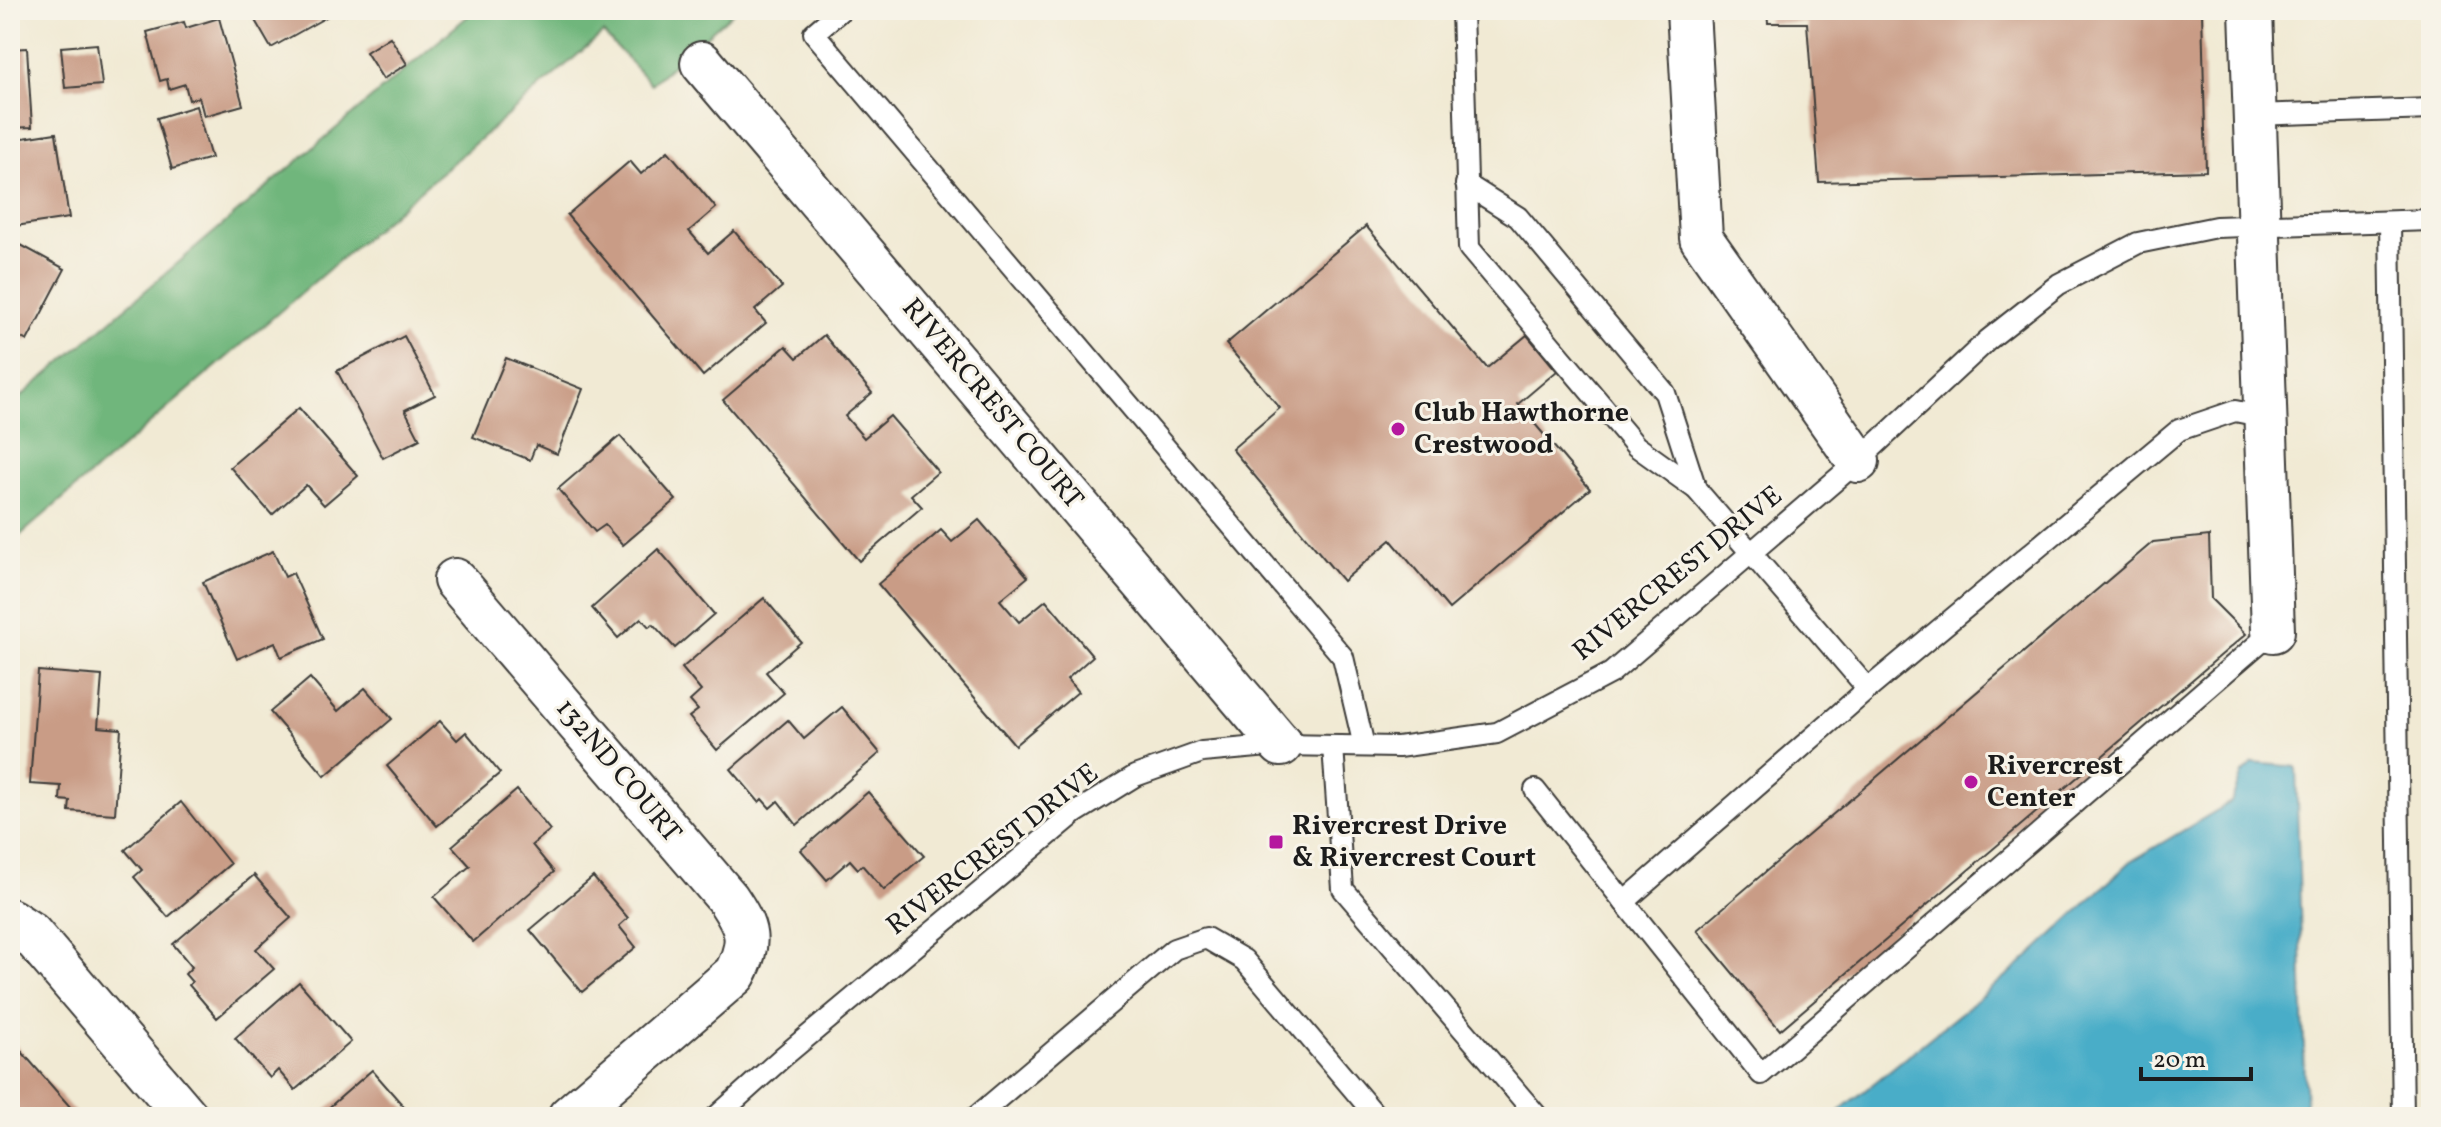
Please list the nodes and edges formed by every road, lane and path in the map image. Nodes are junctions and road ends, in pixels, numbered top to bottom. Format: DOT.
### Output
graph roads {
  1 [pos="841,10"];
  2 [pos="1462,10"];
  3 [pos="1688,10"];
  4 [pos="2251,10"];
  5 [pos="702,63"];
  6 [pos="2431,109"];
  7 [pos="2255,115"];
  8 [pos="1466,184"];
  9 [pos="2431,220"];
  10 [pos="2390,222"];
  11 [pos="2259,226"];
  12 [pos="2265,417"];
  13 [pos="1858,461"];
  14 [pos="1696,489"];
  15 [pos="1749,553"];
  16 [pos="455,580"];
  17 [pos="2273,631"];
  18 [pos="1868,689"];
  19 [pos="1281,745"];
  20 [pos="1333,746"];
  21 [pos="1364,746"];
  22 [pos="1535,790"];
  23 [pos="1624,902"];
  24 [pos="10,920"];
  25 [pos="187,1117"];
  26 [pos="569,1117"];
  27 [pos="716,1117"];
  28 [pos="976,1117"];
  29 [pos="1377,1117"];
  30 [pos="1538,1117"];
  31 [pos="2403,1117"];
  1 -- 21 [label="lane"];
  2 -- 8 [label="lane"];
  3 -- 13 [label="street"];
  4 -- 7 [label="street"];
  5 -- 19 [label="street, RIVERCREST COURT"];
  6 -- 7 [label="lane"];
  7 -- 11 [label="street"];
  8 -- 14 [label="lane"];
  8 -- 14 [label="lane"];
  9 -- 10 [label="lane, RIVERCREST DRIVE"];
  10 -- 11 [label="lane, RIVERCREST DRIVE"];
  10 -- 31 [label="lane"];
  11 -- 12 [label="street"];
  11 -- 13 [label="lane, RIVERCREST DRIVE"];
  12 -- 17 [label="street"];
  12 -- 18 [label="lane"];
  13 -- 15 [label="lane, RIVERCREST DRIVE"];
  14 -- 15 [label="lane"];
  15 -- 18 [label="lane"];
  15 -- 21 [label="lane, RIVERCREST DRIVE"];
  16 -- 26 [label="street, 132ND COURT"];
  17 -- 23 [label="lane"];
  18 -- 23 [label="lane"];
  19 -- 20 [label="lane, RIVERCREST DRIVE"];
  19 -- 27 [label="lane, RIVERCREST DRIVE"];
  20 -- 21 [label="lane, RIVERCREST DRIVE"];
  20 -- 30 [label="lane"];
  22 -- 23 [label="lane"];
  24 -- 25 [label="street"];
  28 -- 29 [label="lane"];
}
